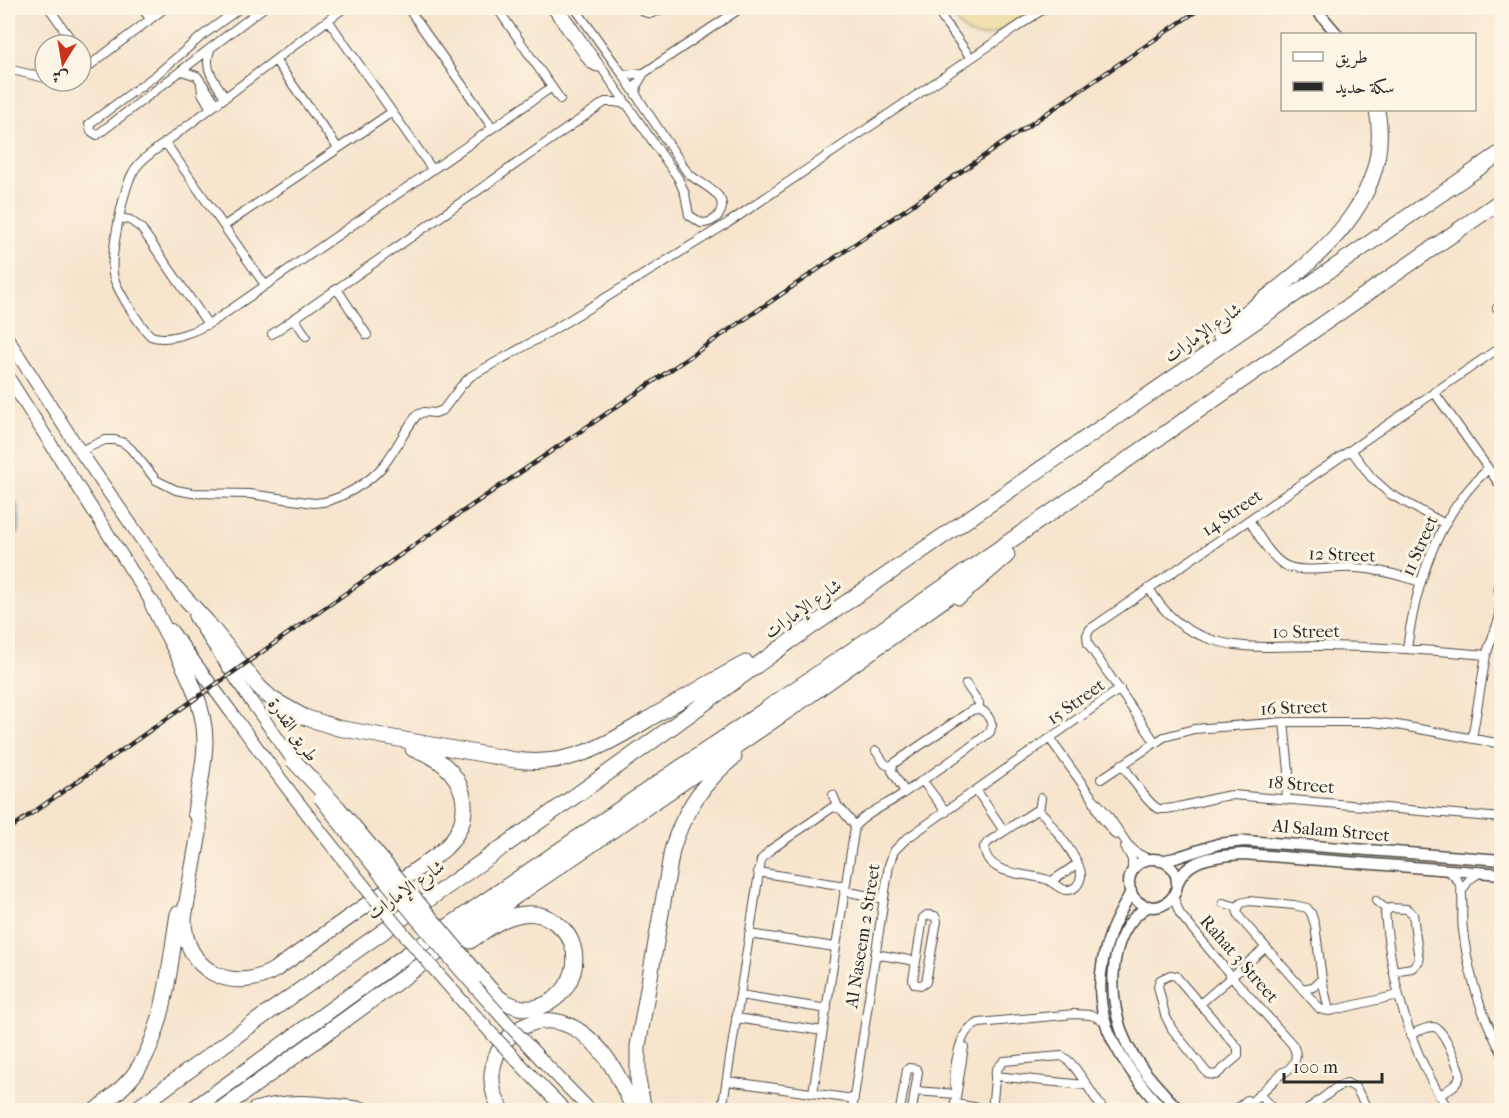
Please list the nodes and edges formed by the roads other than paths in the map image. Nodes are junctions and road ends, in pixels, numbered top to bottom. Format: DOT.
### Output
graph roads {
  1 [pos="49,8"];
  2 [pos="142,8"];
  3 [pos="165,8"];
  4 [pos="240,8"];
  5 [pos="263,8"];
  6 [pos="344,8"];
  7 [pos="408,8"];
  8 [pos="498,8"];
  9 [pos="551,8"];
  10 [pos="560,8"];
  11 [pos="575,8"];
  12 [pos="639,8"];
  13 [pos="663,8"];
  14 [pos="741,8"];
  15 [pos="936,8"];
  16 [pos="1046,8"];
  17 [pos="1315,8"];
  18 [pos="150,19"];
  19 [pos="328,20"];
  20 [pos="67,33"];
  21 [pos="1336,33"];
  22 [pos="210,50"];
  23 [pos="971,58"];
  24 [pos="275,60"];
  25 [pos="93,64"];
  26 [pos="602,68"];
  27 [pos="8,69"];
  28 [pos="207,69"];
  29 [pos="182,71"];
  30 [pos="644,73"];
  31 [pos="33,75"];
  32 [pos="623,75"];
  33 [pos="199,79"];
  34 [pos="612,82"];
  35 [pos="552,87"];
  36 [pos="636,94"];
  37 [pos="225,97"];
  38 [pos="560,99"];
  39 [pos="605,102"];
  40 [pos="213,105"];
  41 [pos="627,105"];
  42 [pos="1377,111"];
  43 [pos="392,112"];
  44 [pos="492,127"];
  45 [pos="165,142"];
  46 [pos="338,148"];
  47 [pos="1502,152"];
  48 [pos="432,169"];
  49 [pos="1502,200"];
  50 [pos="120,218"];
  51 [pos="224,226"];
  52 [pos="265,285"];
  53 [pos="337,289"];
  54 [pos="294,318"];
  55 [pos="208,324"];
  56 [pos="272,334"];
  57 [pos="367,335"];
  58 [pos="306,336"];
  59 [pos="8,339"];
  60 [pos="1502,346"];
  61 [pos="1200,359"];
  62 [pos="8,377"];
  63 [pos="1240,381"];
  64 [pos="1434,392"];
  65 [pos="1351,450"];
  66 [pos="80,451"];
  67 [pos="1488,468"];
  68 [pos="1502,488"];
  69 [pos="1249,520"];
  70 [pos="1445,524"];
  71 [pos="1007,555"];
  72 [pos="1502,579"];
  73 [pos="1420,582"];
  74 [pos="1149,588"];
  75 [pos="177,589"];
  76 [pos="1501,595"];
  77 [pos="152,603"];
  78 [pos="1500,613"];
  79 [pos="789,642"];
  80 [pos="1407,648"];
  81 [pos="1486,655"];
  82 [pos="966,684"];
  83 [pos="1120,689"];
  84 [pos="979,709"];
  85 [pos="1284,722"];
  86 [pos="352,730"];
  87 [pos="1050,739"];
  88 [pos="1472,739"];
  89 [pos="1155,742"];
  90 [pos="1502,744"];
  91 [pos="876,751"];
  92 [pos="293,760"];
  93 [pos="1122,764"];
  94 [pos="892,767"];
  95 [pos="1101,779"];
  96 [pos="922,780"];
  97 [pos="977,790"];
  98 [pos="905,792"];
  99 [pos="833,795"];
  100 [pos="1041,798"];
  101 [pos="1286,799"];
  102 [pos="196,805"];
  103 [pos="838,807"];
  104 [pos="1039,811"];
  105 [pos="946,812"];
  106 [pos="1106,818"];
  107 [pos="1502,818"];
  108 [pos="855,826"];
  109 [pos="1004,831"];
  110 [pos="1155,860"];
  111 [pos="1502,860"];
  112 [pos="1077,864"];
  113 [pos="1447,870"];
  114 [pos="758,872"];
  115 [pos="1132,873"];
  116 [pos="1479,873"];
  117 [pos="1502,873"];
  118 [pos="1052,881"];
  119 [pos="1177,885"];
  120 [pos="844,888"];
  121 [pos="1131,891"];
  122 [pos="1461,892"];
  123 [pos="1173,896"];
  124 [pos="884,899"];
  125 [pos="1376,901"];
  126 [pos="1223,903"];
  127 [pos="1149,906"];
  128 [pos="1238,907"];
  129 [pos="1387,910"];
  130 [pos="749,934"];
  131 [pos="835,947"];
  132 [pos="1265,948"];
  133 [pos="875,954"];
  134 [pos="915,961"];
  135 [pos="1393,971"];
  136 [pos="1232,976"];
  137 [pos="1322,979"];
  138 [pos="1302,989"];
  139 [pos="1398,994"];
  140 [pos="740,995"];
  141 [pos="1101,1000"];
  142 [pos="1200,1004"];
  143 [pos="827,1009"];
  144 [pos="1329,1011"];
  145 [pos="1074,1014"];
  146 [pos="736,1018"];
  147 [pos="1105,1022"];
  148 [pos="823,1031"];
  149 [pos="1410,1035"];
  150 [pos="318,1038"];
  151 [pos="1502,1053"];
  152 [pos="995,1076"];
  153 [pos="727,1080"];
  154 [pos="1085,1085"];
  155 [pos="915,1090"];
  156 [pos="956,1091"];
  157 [pos="813,1093"];
  158 [pos="1257,1096"];
  159 [pos="1439,1096"];
  160 [pos="853,1099"];
  161 [pos="954,1107"];
  162 [pos="636,1108"];
  163 [pos="96,1110"];
  164 [pos="135,1110"];
  165 [pos="192,1110"];
  166 [pos="220,1110"];
  167 [pos="255,1110"];
  168 [pos="363,1110"];
  169 [pos="502,1110"];
  170 [pos="509,1110"];
  171 [pos="565,1110"];
  172 [pos="590,1110"];
  173 [pos="722,1110"];
  174 [pos="852,1110"];
  175 [pos="900,1110"];
  176 [pos="912,1110"];
  177 [pos="1104,1110"];
  178 [pos="1163,1110"];
  179 [pos="1179,1110"];
  180 [pos="1239,1110"];
  181 [pos="1274,1110"];
  182 [pos="1307,1110"];
  183 [pos="1368,1110"];
  184 [pos="1449,1110"];
  1 -- 20 [label="street"];
  2 -- 18 [label="street"];
  3 -- 18 [label="street"];
  4 -- 29 [label="street"];
  5 -- 22 [label="street"];
  6 -- 19 [label="street"];
  7 -- 44 [label="street"];
  8 -- 35 [label="street"];
  9 -- 26 [label="street"];
  10 -- 26 [label="street"];
  11 -- 32 [label="street"];
  12 -- 13 [label="street"];
  14 -- 30 [label="street"];
  15 -- 23 [label="street"];
  16 -- 23 [label="street"];
  17 -- 21 [label="street"];
  18 -- 25 [label="street"];
  19 -- 24 [label="street"];
  19 -- 43 [label="street"];
  22 -- 28 [label="street"];
  22 -- 29 [label="street"];
  23 -- 66 [label="street"];
  24 -- 37 [label="street"];
  24 -- 46 [label="street"];
  26 -- 34 [label="street"];
  27 -- 31 [label="street"];
  28 -- 33 [label="street"];
  28 -- 37 [label="street"];
  29 -- 33 [label="street"];
  30 -- 32 [label="street"];
  30 -- 36 [label="street"];
  32 -- 36 [label="street"];
  33 -- 40 [label="street"];
  34 -- 39 [label="street"];
  34 -- 41 [label="street"];
  35 -- 38 [label="street"];
  35 -- 44 [label="street"];
  36 -- 41 [label="street"];
  37 -- 40 [label="street"];
  39 -- 41 [label="street"];
  39 -- 53 [label="street"];
  40 -- 45 [label="street"];
  42 -- 61 [label="highway"];
  43 -- 46 [label="street"];
  43 -- 48 [label="street"];
  44 -- 48 [label="street"];
  45 -- 50 [label="street"];
  45 -- 51 [label="street"];
  46 -- 51 [label="street"];
  47 -- 61 [label="highway, شارع الإمارات"];
  48 -- 52 [label="street"];
  49 -- 63 [label="highway"];
  50 -- 55 [label="street"];
  50 -- 55 [label="street"];
  51 -- 52 [label="street"];
  52 -- 55 [label="street"];
  53 -- 54 [label="street"];
  53 -- 57 [label="street"];
  54 -- 56 [label="street"];
  54 -- 58 [label="street"];
  59 -- 66 [label="main road, طريق القدرة"];
  60 -- 64 [label="street, 14 Street"];
  61 -- 79 [label="highway, شارع الإمارات"];
  62 -- 77 [label="main road"];
  63 -- 71 [label="highway"];
  63 -- 165 [label="highway"];
  64 -- 65 [label="street, 14 Street"];
  64 -- 67 [label="street"];
  65 -- 69 [label="street, 14 Street"];
  65 -- 70 [label="street"];
  66 -- 75 [label="main road, طريق القدرة"];
  67 -- 68 [label="street"];
  67 -- 70 [label="street, 11 Street"];
  69 -- 73 [label="street, 12 Street"];
  69 -- 74 [label="street, 14 Street"];
  70 -- 73 [label="street, 11 Street"];
  71 -- 150 [label="highway"];
  71 -- 162 [label="highway"];
  72 -- 76 [label="street"];
  73 -- 80 [label="street, 11 Street"];
  74 -- 80 [label="street, 10 Street"];
  74 -- 83 [label="street, 14 Street"];
  75 -- 86 [label="highway"];
  75 -- 92 [label="main road, طريق القدرة, bridge"];
  76 -- 78 [label="street"];
  77 -- 102 [label="highway"];
  77 -- 171 [label="main road, bridge"];
  78 -- 81 [label="street"];
  79 -- 86 [label="highway"];
  79 -- 164 [label="highway, شارع الإمارات"];
  80 -- 81 [label="street, 10 Street"];
  81 -- 88 [label="street"];
  82 -- 84 [label="street"];
  83 -- 87 [label="street, 15 Street"];
  83 -- 89 [label="street, 14 Street"];
  84 -- 94 [label="street"];
  84 -- 96 [label="street"];
  85 -- 88 [label="street, 16 Street"];
  85 -- 89 [label="street, 16 Street"];
  85 -- 101 [label="street"];
  86 -- 102 [label="highway"];
  87 -- 97 [label="street, Al Naseem 2 Street"];
  87 -- 106 [label="street"];
  88 -- 90 [label="street, 16 Street"];
  89 -- 93 [label="street, 16 Street"];
  91 -- 94 [label="street"];
  92 -- 150 [label="highway, bridge"];
  92 -- 172 [label="main road, طريق القدرة, bridge"];
  93 -- 95 [label="street, 16 Street"];
  93 -- 101 [label="street, 18 Street"];
  94 -- 98 [label="street"];
  96 -- 98 [label="street"];
  96 -- 105 [label="street"];
  97 -- 105 [label="street, Al Naseem 2 Street"];
  97 -- 109 [label="street"];
  98 -- 108 [label="street"];
  99 -- 103 [label="street"];
  100 -- 104 [label="street"];
  101 -- 107 [label="street, 18 Street"];
  102 -- 163 [label="highway"];
  103 -- 108 [label="street"];
  103 -- 114 [label="street"];
  104 -- 109 [label="street"];
  104 -- 112 [label="street"];
  105 -- 124 [label="street, Al Naseem 2 Street"];
  106 -- 110 [label="street"];
  106 -- 115 [label="street"];
  108 -- 120 [label="street"];
  109 -- 118 [label="street"];
  110 -- 111 [label="street, Al Salam Street"];
  110 -- 115 [label="street"];
  110 -- 119 [label="street"];
  112 -- 118 [label="street"];
  112 -- 118 [label="street"];
  113 -- 116 [label="street, Al Salam Street"];
  113 -- 119 [label="street, Al Salam Street"];
  113 -- 122 [label="street"];
  114 -- 120 [label="street"];
  114 -- 130 [label="street"];
  115 -- 121 [label="street"];
  116 -- 117 [label="street, Al Salam Street"];
  116 -- 122 [label="street"];
  119 -- 123 [label="street"];
  120 -- 124 [label="street"];
  120 -- 131 [label="street"];
  121 -- 127 [label="street"];
  121 -- 141 [label="street"];
  122 -- 151 [label="street"];
  123 -- 127 [label="street"];
  123 -- 136 [label="street, Rahat 3 Street"];
  124 -- 133 [label="street, Al Naseem 2 Street"];
  125 -- 129 [label="street"];
  126 -- 128 [label="street"];
  127 -- 179 [label="street"];
  128 -- 132 [label="street"];
  128 -- 137 [label="street"];
  129 -- 135 [label="street"];
  129 -- 135 [label="street"];
  130 -- 131 [label="street"];
  130 -- 140 [label="street"];
  131 -- 143 [label="street"];
  132 -- 136 [label="street"];
  132 -- 138 [label="street"];
  133 -- 134 [label="street"];
  133 -- 160 [label="street, Al Naseem 2 Street"];
  134 -- 134 [label="street"];
  135 -- 139 [label="street"];
  136 -- 142 [label="street"];
  136 -- 158 [label="street, Rahat 3 Street"];
  137 -- 138 [label="street"];
  137 -- 144 [label="street"];
  138 -- 144 [label="street"];
  139 -- 144 [label="street"];
  139 -- 149 [label="street"];
  140 -- 143 [label="street"];
  140 -- 146 [label="street"];
  141 -- 145 [label="street"];
  141 -- 147 [label="street"];
  142 -- 142 [label="street"];
  143 -- 148 [label="street"];
  145 -- 147 [label="street"];
  145 -- 156 [label="street"];
  146 -- 148 [label="street"];
  146 -- 153 [label="street"];
  147 -- 178 [label="street"];
  148 -- 157 [label="street"];
  149 -- 159 [label="street"];
  149 -- 159 [label="street"];
  150 -- 166 [label="highway"];
  152 -- 154 [label="street"];
  152 -- 154 [label="street"];
  152 -- 161 [label="street"];
  153 -- 157 [label="street"];
  153 -- 173 [label="street"];
  154 -- 177 [label="street"];
  155 -- 156 [label="street"];
  155 -- 175 [label="street"];
  155 -- 176 [label="street"];
  156 -- 161 [label="street"];
  157 -- 160 [label="street"];
  158 -- 180 [label="street, Rahat 3 Street"];
  158 -- 181 [label="street"];
  159 -- 184 [label="street"];
  160 -- 174 [label="street, Al Naseem 2 Street"];
  162 -- 169 [label="highway"];
  162 -- 170 [label="highway"];
  167 -- 168 [label="highway"];
  182 -- 183 [label="street"];
}
